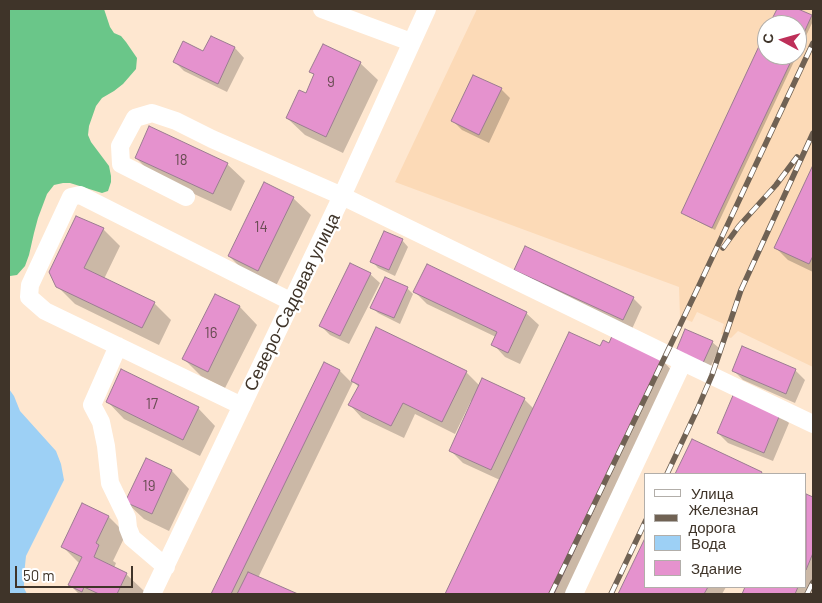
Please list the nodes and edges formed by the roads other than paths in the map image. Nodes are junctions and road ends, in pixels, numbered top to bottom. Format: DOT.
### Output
graph roads {
  1 [pos="322,9"];
  2 [pos="427,9"];
  3 [pos="411,42"];
  4 [pos="342,196"];
  5 [pos="186,197"];
  6 [pos="292,302"];
  7 [pos="118,346"];
  8 [pos="683,362"];
  9 [pos="242,406"];
  10 [pos="813,424"];
  11 [pos="166,567"];
  12 [pos="152,594"];
  13 [pos="574,594"];
  1 -- 3 [label="street"];
  2 -- 3 [label="street, Северо-Садовая улица"];
  3 -- 4 [label="street, Северо-Садовая улица"];
  4 -- 5 [label="street"];
  4 -- 6 [label="street, Северо-Садовая улица"];
  4 -- 8 [label="street"];
  6 -- 7 [label="street"];
  6 -- 9 [label="street, Северо-Садовая улица"];
  7 -- 9 [label="street"];
  7 -- 11 [label="street"];
  8 -- 10 [label="street"];
  8 -- 13 [label="street"];
  9 -- 11 [label="street, Северо-Садовая улица"];
  11 -- 12 [label="street, Северо-Садовая улица"];
}
